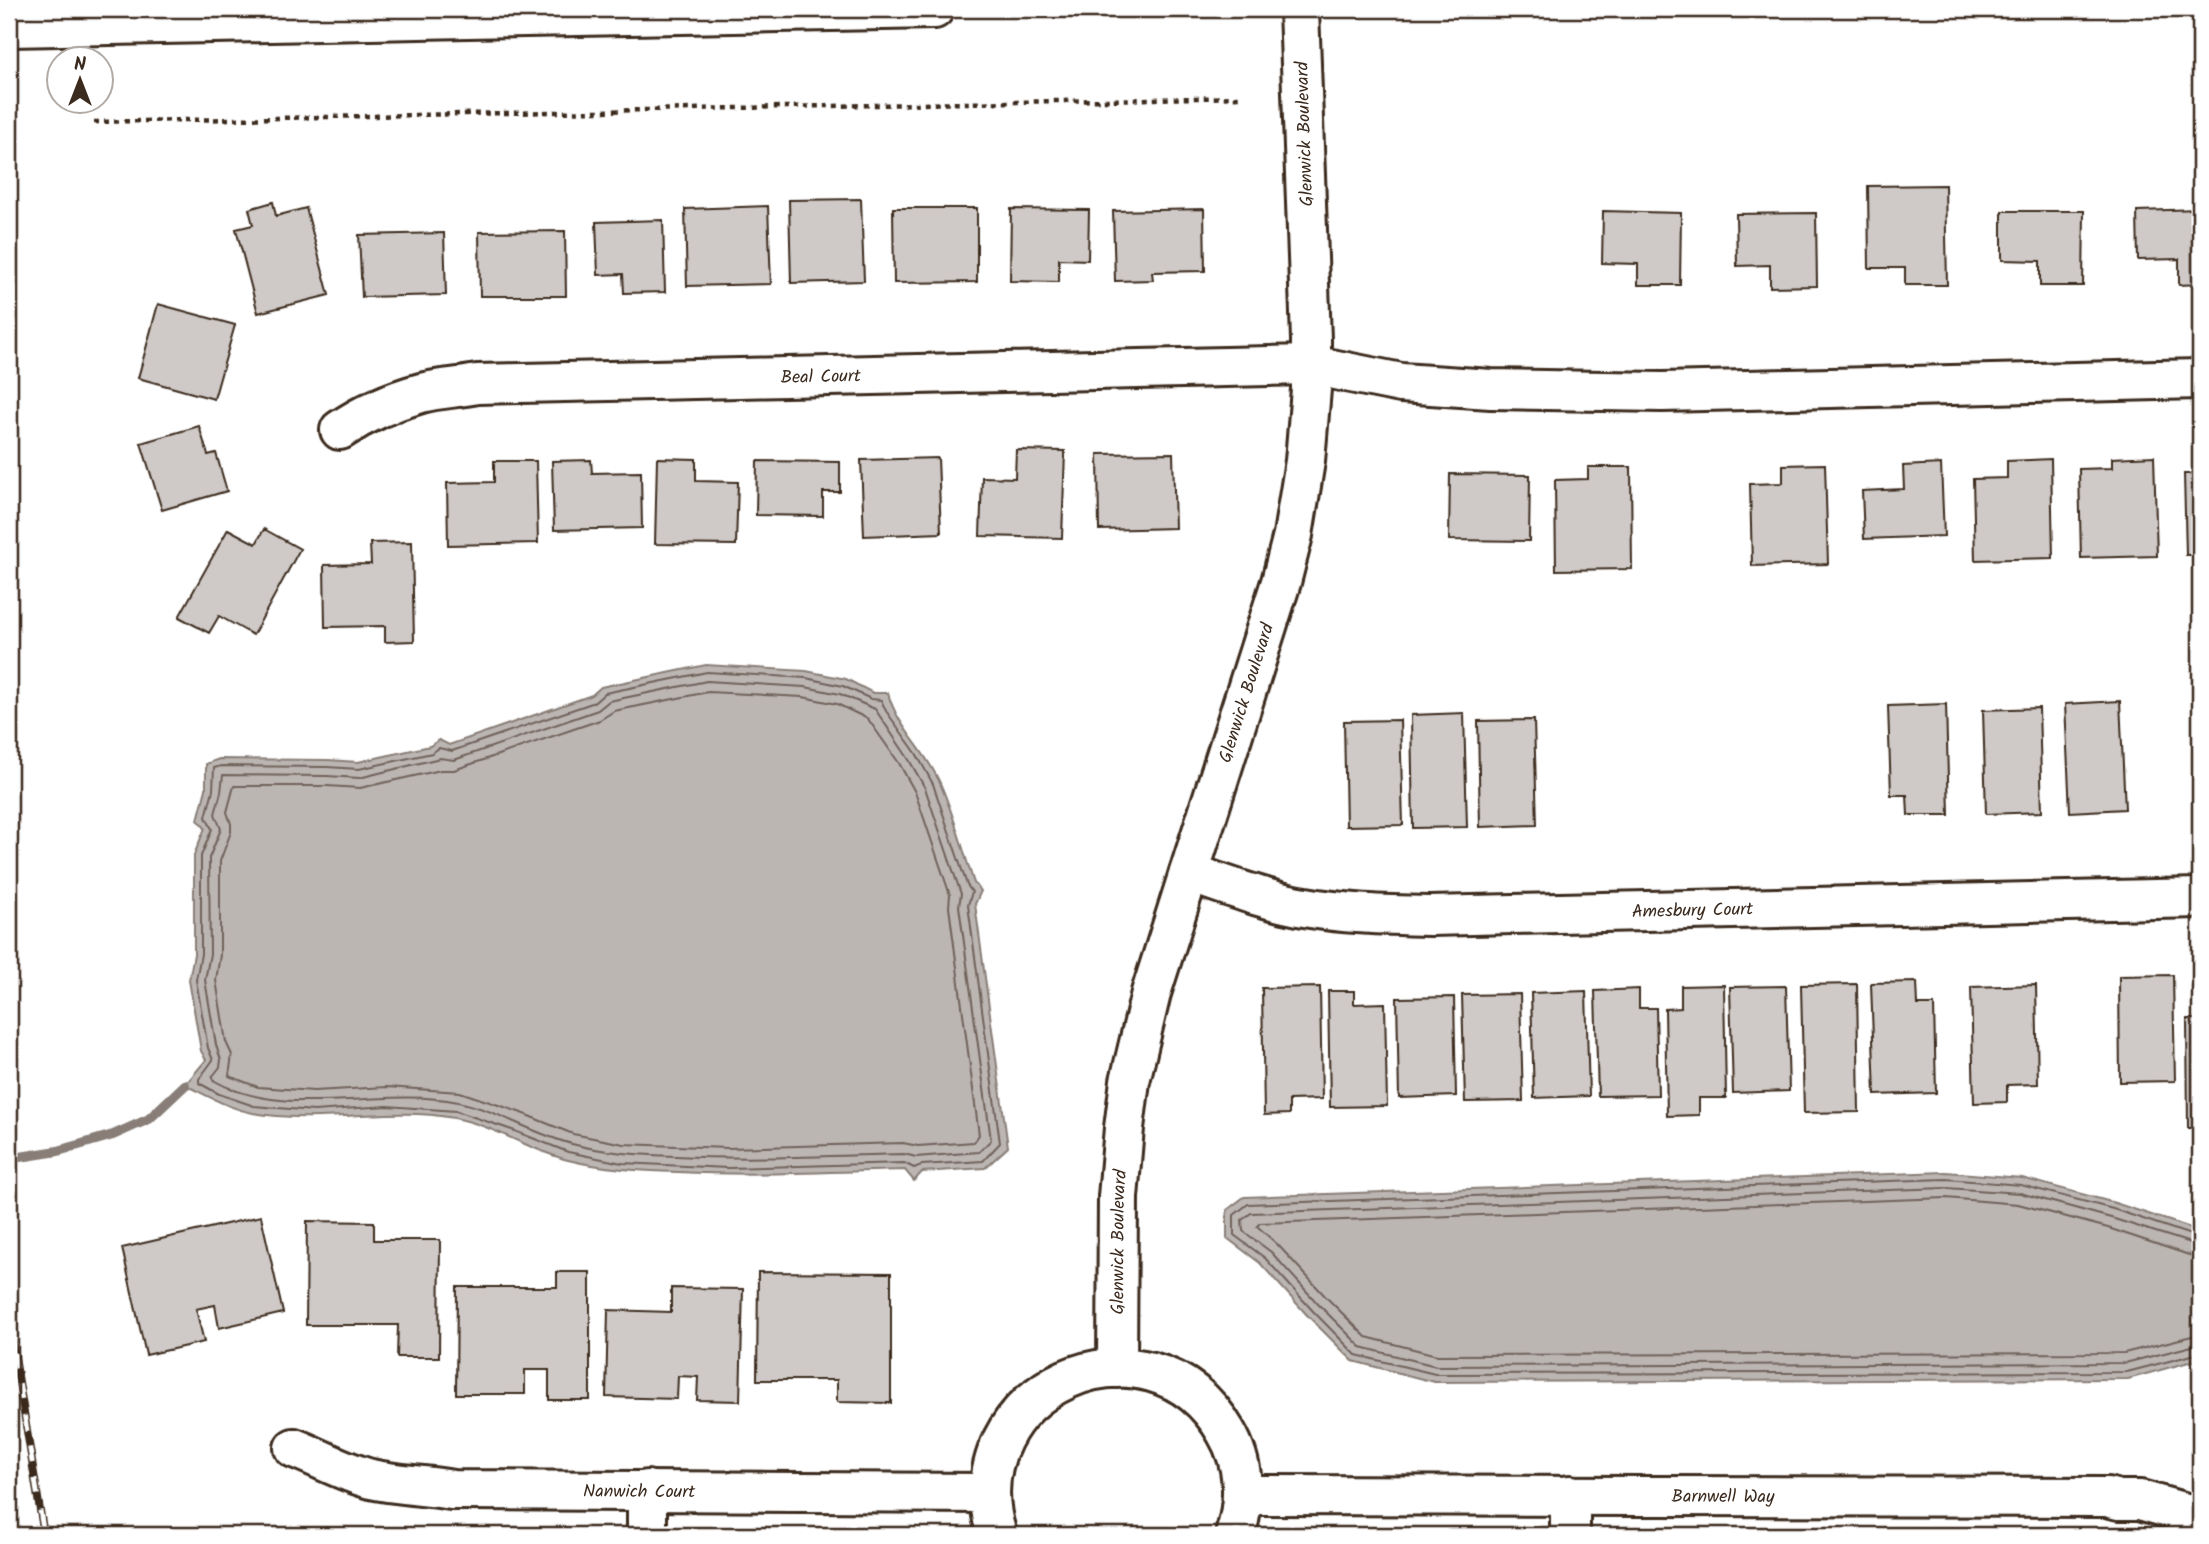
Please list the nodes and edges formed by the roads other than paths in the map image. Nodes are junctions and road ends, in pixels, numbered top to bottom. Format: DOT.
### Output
graph roads {
  1 [pos="934,9"];
  2 [pos="1299,9"];
  3 [pos="9,27"];
  4 [pos="1311,365"];
  5 [pos="2200,379"];
  6 [pos="340,430"];
  7 [pos="1189,873"];
  8 [pos="2200,898"];
  9 [pos="1117,1367"];
  10 [pos="294,1447"];
  11 [pos="647,1490"];
  12 [pos="990,1493"];
  13 [pos="1243,1494"];
  14 [pos="1570,1495"];
  15 [pos="2200,1517"];
  16 [pos="647,1535"];
  17 [pos="998,1535"];
  18 [pos="1235,1535"];
  19 [pos="1570,1535"];
  1 -- 3 [label="street"];
  2 -- 4 [label="street, Glenwick Boulevard"];
  4 -- 5 [label="street, Beal Court"];
  4 -- 6 [label="street, Beal Court"];
  4 -- 7 [label="street, Glenwick Boulevard"];
  7 -- 8 [label="street, Amesbury Court"];
  7 -- 9 [label="street, Glenwick Boulevard"];
  9 -- 12 [label="street"];
  9 -- 13 [label="street"];
  10 -- 11 [label="street, Nanwich Court"];
  11 -- 12 [label="street, Nanwich Court"];
  11 -- 16 [label="street"];
  12 -- 17 [label="street"];
  13 -- 14 [label="street, Barnwell Way"];
  13 -- 18 [label="street"];
  14 -- 15 [label="street, Barnwell Way"];
  14 -- 19 [label="street"];
}
